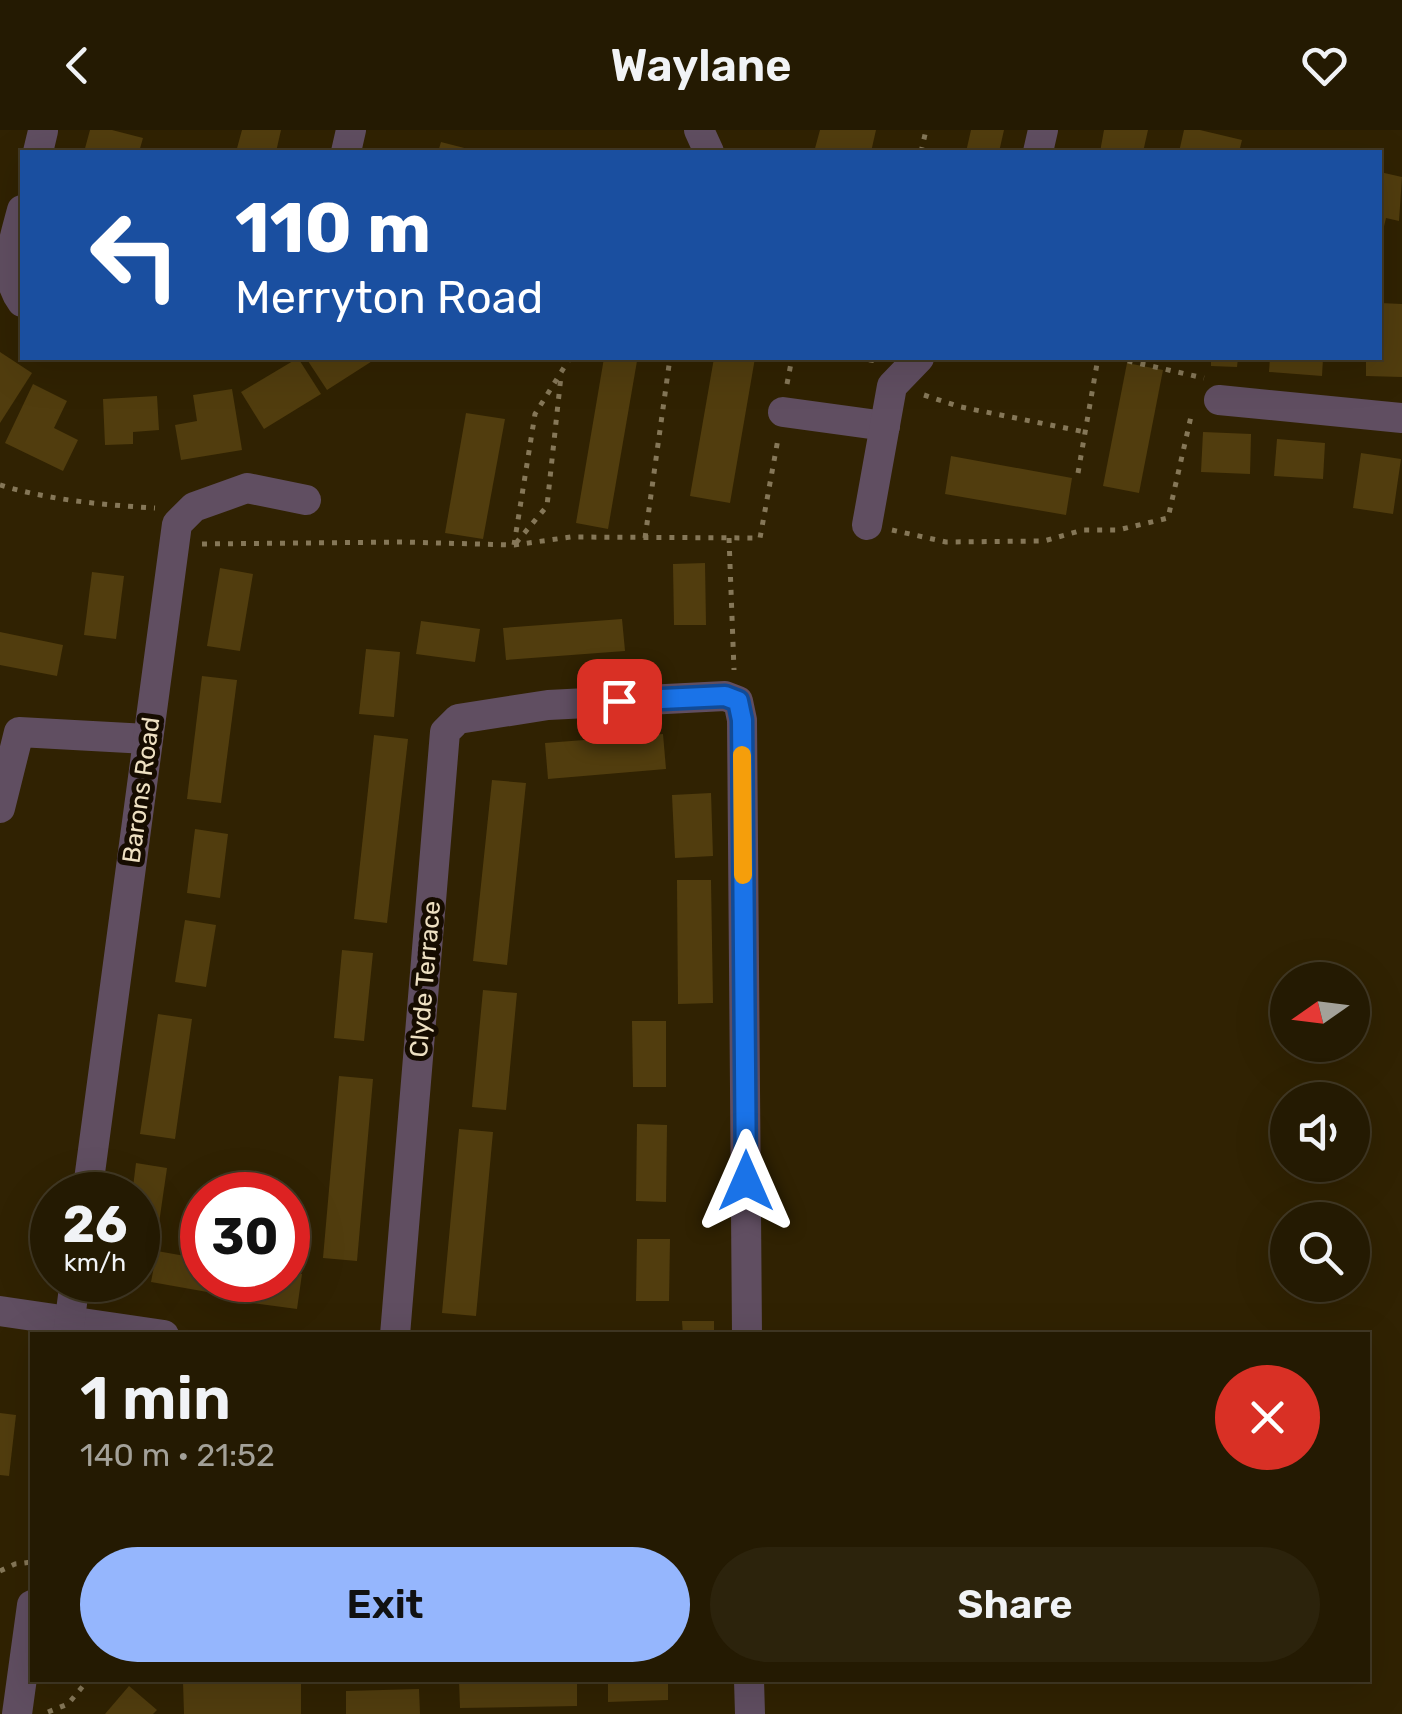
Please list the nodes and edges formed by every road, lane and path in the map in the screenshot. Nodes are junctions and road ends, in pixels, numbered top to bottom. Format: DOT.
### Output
graph roads {
  1 [pos="20,218"];
  2 [pos="20,299"];
  3 [pos="569,360"];
  4 [pos="670,360"];
  5 [pos="792,360"];
  6 [pos="914,360"];
  7 [pos="1098,360"];
  8 [pos="1124,360"];
  9 [pos="562,370"];
  10 [pos="892,386"];
  11 [pos="1204,399"];
  12 [pos="783,412"];
  13 [pos="1402,418"];
  14 [pos="884,426"];
  15 [pos="1085,432"];
  16 [pos="1078,473"];
  17 [pos="0,485"];
  18 [pos="306,500"];
  19 [pos="190,510"];
  20 [pos="867,525"];
  21 [pos="645,538"];
  22 [pos="729,538"];
  23 [pos="174,544"];
  24 [pos="514,545"];
  25 [pos="738,701"];
  26 [pos="148,739"];
  27 [pos="0,808"];
  28 [pos="89,1172"];
  29 [pos="72,1302"];
  30 [pos="0,1312"];
  31 [pos="69,1329"];
  32 [pos="116,1332"];
  33 [pos="395,1332"];
  34 [pos="747,1332"];
  35 [pos="30,1562"];
  36 [pos="0,1571"];
  37 [pos="30,1610"];
  38 [pos="20,1634"];
  39 [pos="750,1682"];
  40 [pos="16,1714"];
  41 [pos="750,1714"];
  1 -- 2 [label="street"];
  3 -- 9 [label="path"];
  4 -- 21 [label="path"];
  5 -- 12 [label="path"];
  6 -- 10 [label="street"];
  7 -- 15 [label="path"];
  8 -- 11 [label="path"];
  9 -- 24 [label="path"];
  9 -- 24 [label="path"];
  10 -- 14 [label="street"];
  10 -- 15 [label="path"];
  11 -- 13 [label="street"];
  11 -- 20 [label="path"];
  12 -- 14 [label="street"];
  12 -- 22 [label="path"];
  14 -- 20 [label="street"];
  15 -- 16 [label="path"];
  17 -- 19 [label="path"];
  18 -- 19 [label="street"];
  19 -- 23 [label="street, Barons Road"];
  21 -- 22 [label="path"];
  21 -- 24 [label="path"];
  22 -- 25 [label="path"];
  23 -- 24 [label="path"];
  23 -- 26 [label="street, Barons Road"];
  25 -- 33 [label="street, Clyde Terrace"];
  25 -- 34 [label="street"];
  26 -- 27 [label="street"];
  26 -- 28 [label="street, Barons Road"];
  29 -- 31 [label="street"];
  30 -- 31 [label="street"];
  31 -- 32 [label="street"];
  35 -- 36 [label="path"];
  37 -- 38 [label="street"];
  38 -- 40 [label="street"];
  39 -- 41 [label="street"];
}
